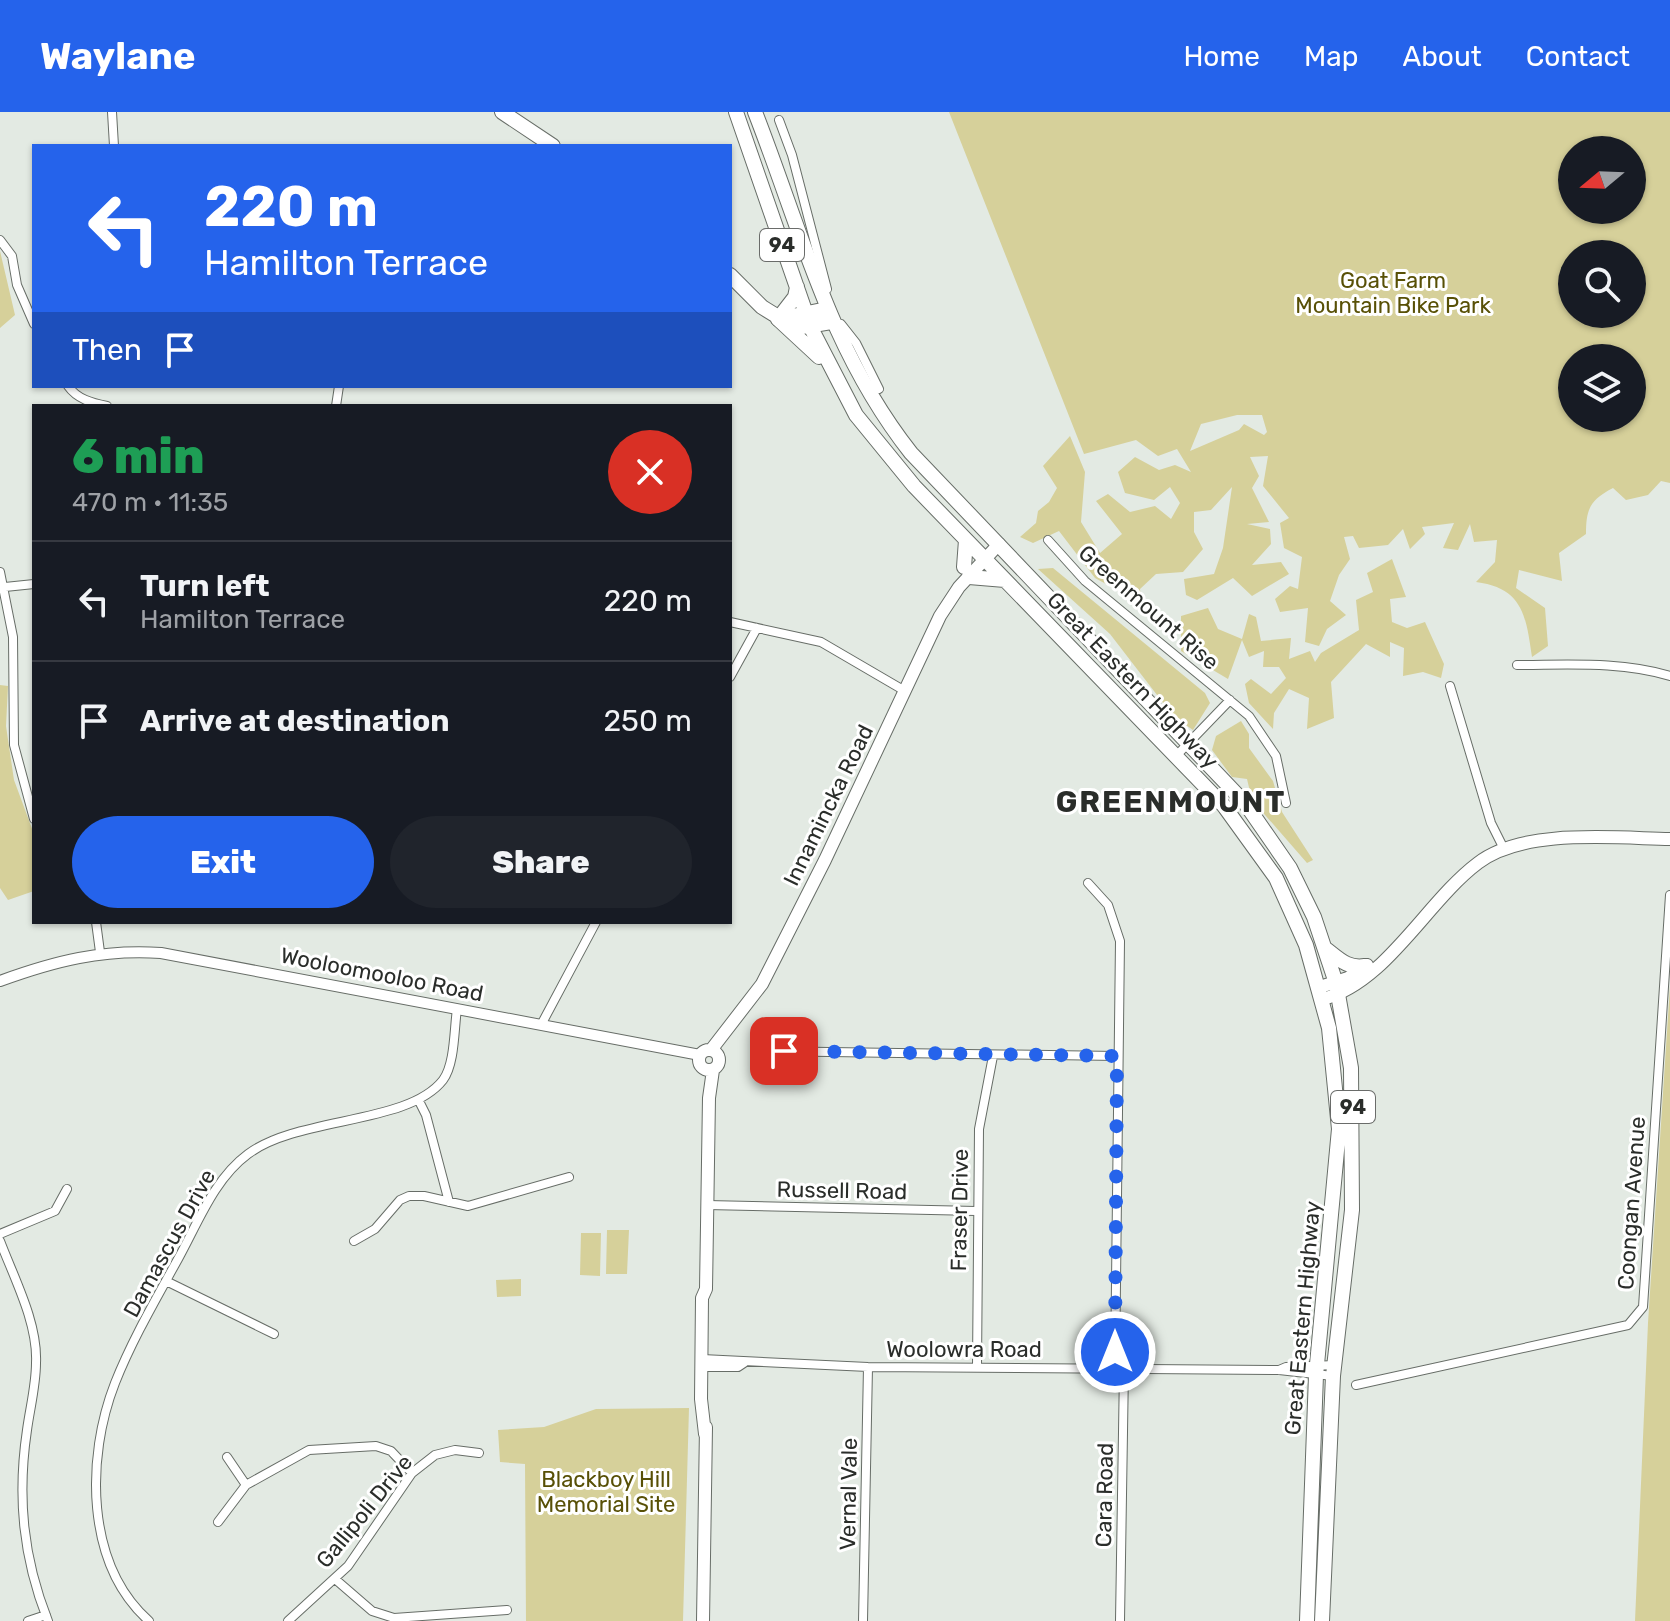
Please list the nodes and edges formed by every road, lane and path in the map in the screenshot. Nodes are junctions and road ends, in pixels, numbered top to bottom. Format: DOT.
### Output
graph roads {
  1 [pos="112,112"];
  2 [pos="502,112"];
  3 [pos="736,112"];
  4 [pos="755,112"];
  5 [pos="779,120"];
  6 [pos="114,144"];
  7 [pos="550,144"];
  8 [pos="0,240"];
  9 [pos="732,277"];
  10 [pos="797,287"];
  11 [pos="829,315"];
  12 [pos="32,319"];
  13 [pos="778,319"];
  14 [pos="809,321"];
  15 [pos="862,370"];
  16 [pos="836,380"];
  17 [pos="69,388"];
  18 [pos="879,389"];
  19 [pos="96,404"];
  20 [pos="966,540"];
  21 [pos="1048,540"];
  22 [pos="996,541"];
  23 [pos="982,556"];
  24 [pos="0,572"];
  25 [pos="964,577"];
  26 [pos="1006,580"];
  27 [pos="32,584"];
  28 [pos="5,587"];
  29 [pos="732,622"];
  30 [pos="757,628"];
  31 [pos="1517,665"];
  32 [pos="732,673"];
  33 [pos="1670,676"];
  34 [pos="1450,686"];
  35 [pos="905,691"];
  36 [pos="1230,700"];
  37 [pos="1189,743"];
  38 [pos="1177,755"];
  39 [pos="1286,803"];
  40 [pos="32,812"];
  41 [pos="1670,839"];
  42 [pos="1504,849"];
  43 [pos="1088,883"];
  44 [pos="1670,895"];
  45 [pos="96,924"];
  46 [pos="595,924"];
  47 [pos="1326,948"];
  48 [pos="100,952"];
  49 [pos="1381,960"];
  50 [pos="1365,966"];
  51 [pos="0,981"];
  52 [pos="1337,989"];
  53 [pos="1322,993"];
  54 [pos="457,1009"];
  55 [pos="541,1025"];
  56 [pos="755,1051"];
  57 [pos="993,1056"];
  58 [pos="1117,1056"];
  59 [pos="707,1060"];
  60 [pos="419,1101"];
  61 [pos="569,1177"];
  62 [pos="67,1189"];
  63 [pos="449,1202"];
  64 [pos="707,1205"];
  65 [pos="976,1211"];
  66 [pos="0,1234"];
  67 [pos="0,1241"];
  68 [pos="354,1241"];
  69 [pos="166,1281"];
  70 [pos="274,1334"];
  71 [pos="705,1363"];
  72 [pos="977,1366"];
  73 [pos="868,1367"];
  74 [pos="1119,1369"];
  75 [pos="1317,1370"];
  76 [pos="1334,1370"];
  77 [pos="1356,1385"];
  78 [pos="479,1453"];
  79 [pos="227,1457"];
  80 [pos="412,1473"];
  81 [pos="246,1485"];
  82 [pos="218,1522"];
  83 [pos="335,1579"];
  84 [pos="507,1610"];
  85 [pos="47,1618"];
  86 [pos="28,1621"];
  87 [pos="149,1621"];
  88 [pos="288,1621"];
  89 [pos="703,1621"];
  90 [pos="863,1621"];
  91 [pos="1120,1621"];
  92 [pos="1307,1621"];
  93 [pos="1322,1621"];
  1 -- 6 [label="street"];
  2 -- 7 [label="main road"];
  3 -- 10 [label="main road, Great Eastern Highway / 94"];
  4 -- 11 [label="main road, Great Eastern Highway / 94"];
  5 -- 15 [label="street"];
  8 -- 12 [label="street"];
  9 -- 13 [label="main road"];
  10 -- 13 [label="main road"];
  10 -- 14 [label="main road, Great Eastern Highway / 94"];
  11 -- 14 [label="main road"];
  11 -- 15 [label="main road, Great Eastern Highway / 94"];
  13 -- 14 [label="main road"];
  13 -- 16 [label="main road"];
  14 -- 16 [label="main road, Great Eastern Highway / 94"];
  15 -- 16 [label="street"];
  15 -- 18 [label="street"];
  15 -- 22 [label="main road, Great Eastern Highway / 94"];
  16 -- 20 [label="main road, Great Eastern Highway / 94"];
  17 -- 19 [label="street"];
  20 -- 23 [label="main road, Great Eastern Highway / 94"];
  20 -- 25 [label="main road"];
  21 -- 36 [label="street, Greenmount Rise"];
  22 -- 23 [label="main road, Innamincka Road"];
  22 -- 37 [label="main road, Great Eastern Highway / 94"];
  23 -- 25 [label="main road, Innamincka Road"];
  23 -- 26 [label="main road, Great Eastern Highway / 94"];
  24 -- 28 [label="street"];
  25 -- 26 [label="main road"];
  25 -- 35 [label="main road, Innamincka Road"];
  26 -- 38 [label="main road, Great Eastern Highway / 94"];
  27 -- 28 [label="street"];
  28 -- 40 [label="street"];
  29 -- 30 [label="street"];
  30 -- 32 [label="street"];
  30 -- 35 [label="street"];
  31 -- 33 [label="street"];
  34 -- 42 [label="street"];
  35 -- 59 [label="main road, Innamincka Road"];
  36 -- 37 [label="street"];
  36 -- 39 [label="street, Greenmount Rise"];
  37 -- 38 [label="street"];
  37 -- 47 [label="main road, Great Eastern Highway / 94"];
  38 -- 53 [label="main road, Great Eastern Highway / 94"];
  41 -- 42 [label="main road"];
  42 -- 49 [label="main road"];
  43 -- 58 [label="street, Cara Road"];
  44 -- 77 [label="street, Coongan Avenue"];
  45 -- 48 [label="street"];
  46 -- 55 [label="street"];
  47 -- 50 [label="main road"];
  47 -- 52 [label="main road, Great Eastern Highway / 94"];
  48 -- 51 [label="street, Wooloomooloo Road"];
  48 -- 54 [label="street, Wooloomooloo Road"];
  49 -- 50 [label="main road"];
  49 -- 52 [label="main road"];
  50 -- 52 [label="main road"];
  52 -- 53 [label="main road"];
  52 -- 76 [label="main road, Great Eastern Highway / 94"];
  53 -- 75 [label="main road, Great Eastern Highway / 94"];
  54 -- 55 [label="street, Wooloomooloo Road"];
  54 -- 60 [label="street"];
  55 -- 59 [label="street, Wooloomooloo Road"];
  56 -- 57 [label="street"];
  57 -- 58 [label="street"];
  57 -- 65 [label="street, Fraser Drive"];
  58 -- 74 [label="street, Cara Road"];
  59 -- 64 [label="main road, Innamincka Road"];
  60 -- 63 [label="street"];
  60 -- 69 [label="street, Damascus Drive"];
  61 -- 63 [label="street"];
  62 -- 66 [label="street"];
  63 -- 68 [label="street"];
  64 -- 65 [label="street, Russell Road"];
  64 -- 71 [label="main road, Innamincka Road"];
  65 -- 72 [label="street, Fraser Drive"];
  67 -- 85 [label="street"];
  69 -- 70 [label="street"];
  69 -- 87 [label="street, Damascus Drive"];
  71 -- 73 [label="street, Woolowra Road"];
  71 -- 89 [label="main road, Innamincka Road"];
  72 -- 73 [label="street, Woolowra Road"];
  72 -- 74 [label="street, Woolowra Road"];
  73 -- 90 [label="street, Vernal Vale"];
  74 -- 75 [label="street, Woolowra Road"];
  74 -- 91 [label="street, Cara Road"];
  75 -- 76 [label="street, Woolowra Road"];
  75 -- 92 [label="main road, Great Eastern Highway / 94"];
  76 -- 93 [label="main road, Great Eastern Highway / 94"];
  78 -- 80 [label="street, Gallipoli Drive"];
  79 -- 81 [label="street"];
  80 -- 81 [label="street"];
  80 -- 83 [label="street, Gallipoli Drive"];
  81 -- 82 [label="street"];
  83 -- 84 [label="street"];
  83 -- 88 [label="street, Gallipoli Drive"];
  85 -- 86 [label="street"];
}
